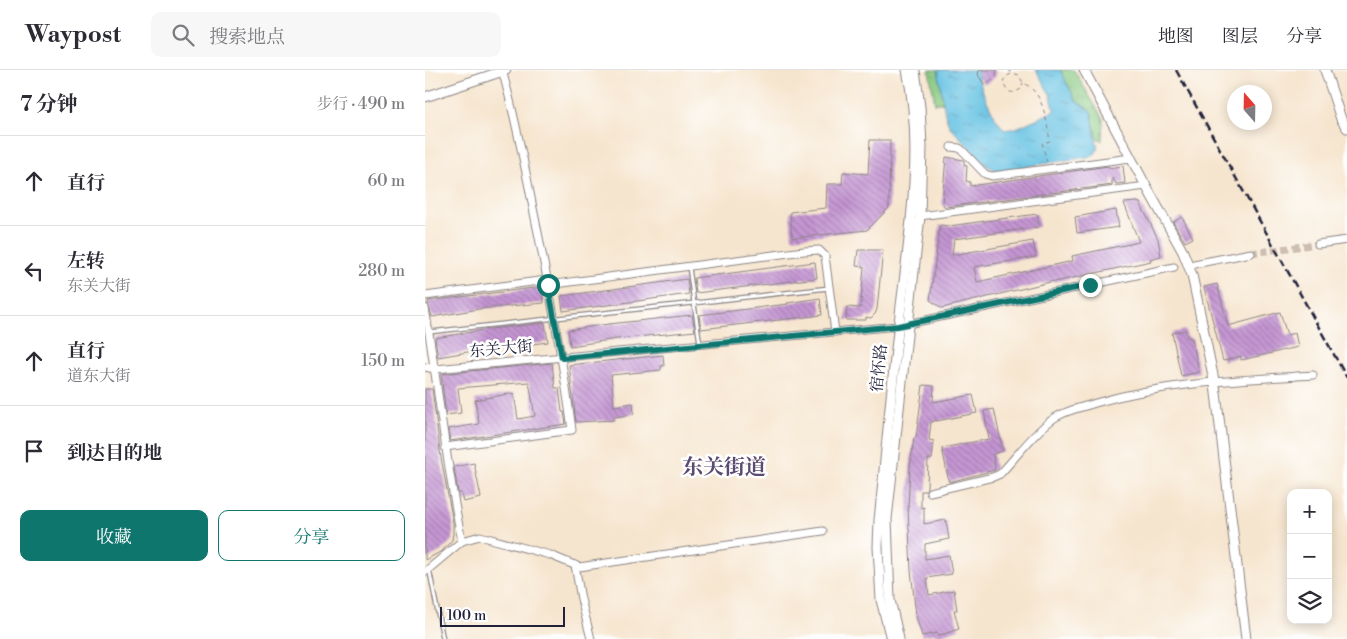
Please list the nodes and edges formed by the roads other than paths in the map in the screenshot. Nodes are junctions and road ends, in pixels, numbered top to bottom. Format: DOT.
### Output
graph roads {
  1 [pos="504,70"];
  2 [pos="907,70"];
  3 [pos="915,70"];
  4 [pos="1084,70"];
  5 [pos="1325,70"];
  6 [pos="425,97"];
  7 [pos="1347,128"];
  8 [pos="951,147"];
  9 [pos="1131,158"];
  10 [pos="1146,186"];
  11 [pos="920,216"];
  12 [pos="1347,240"];
  13 [pos="1318,244"];
  14 [pos="1251,254"];
  15 [pos="1193,264"];
  16 [pos="689,266"];
  17 [pos="1174,267"];
  18 [pos="547,282"];
  19 [pos="829,288"];
  20 [pos="425,296"];
  21 [pos="694,303"];
  22 [pos="425,308"];
  23 [pos="554,318"];
  24 [pos="909,324"];
  25 [pos="898,326"];
  26 [pos="429,332"];
  27 [pos="835,332"];
  28 [pos="700,345"];
  29 [pos="562,358"];
  30 [pos="425,367"];
  31 [pos="435,369"];
  32 [pos="1313,375"];
  33 [pos="1214,381"];
  34 [pos="445,447"];
  35 [pos="930,492"];
  36 [pos="823,531"];
  37 [pos="462,541"];
  38 [pos="575,565"];
  39 [pos="427,570"];
  40 [pos="443,639"];
  41 [pos="591,639"];
  42 [pos="891,639"];
  43 [pos="899,639"];
  44 [pos="1246,639"];
  1 -- 6 [label="main road"];
  1 -- 18 [label="street"];
  2 -- 25 [label="main road, 宿怀路"];
  3 -- 11 [label="main road, 宿怀路"];
  4 -- 9 [label="main road"];
  5 -- 7 [label="main road"];
  8 -- 9 [label="street"];
  9 -- 10 [label="main road"];
  10 -- 11 [label="street"];
  10 -- 33 [label="main road"];
  11 -- 24 [label="main road, 宿怀路"];
  12 -- 13 [label="street"];
  14 -- 15 [label="street"];
  16 -- 18 [label="street"];
  16 -- 19 [label="street"];
  16 -- 21 [label="lane"];
  17 -- 24 [label="street, 东关大街"];
  18 -- 20 [label="street"];
  18 -- 23 [label="street"];
  19 -- 21 [label="lane"];
  19 -- 27 [label="street"];
  21 -- 23 [label="lane"];
  21 -- 28 [label="lane"];
  22 -- 26 [label="street"];
  23 -- 26 [label="lane"];
  23 -- 29 [label="street"];
  24 -- 25 [label="street, 东关大街"];
  24 -- 43 [label="main road, 宿怀路"];
  25 -- 27 [label="street, 东关大街"];
  25 -- 42 [label="main road, 宿怀路"];
  26 -- 31 [label="street"];
  27 -- 28 [label="street, 东关大街"];
  28 -- 29 [label="street, 东关大街"];
  29 -- 31 [label="street, 东关大街"];
  29 -- 34 [label="street"];
  30 -- 31 [label="street, 东关大街"];
  31 -- 34 [label="street"];
  32 -- 33 [label="street"];
  33 -- 35 [label="street"];
  33 -- 44 [label="main road"];
  34 -- 37 [label="street"];
  36 -- 38 [label="street"];
  37 -- 38 [label="street"];
  37 -- 39 [label="street"];
  38 -- 41 [label="street"];
  39 -- 40 [label="lane"];
}
